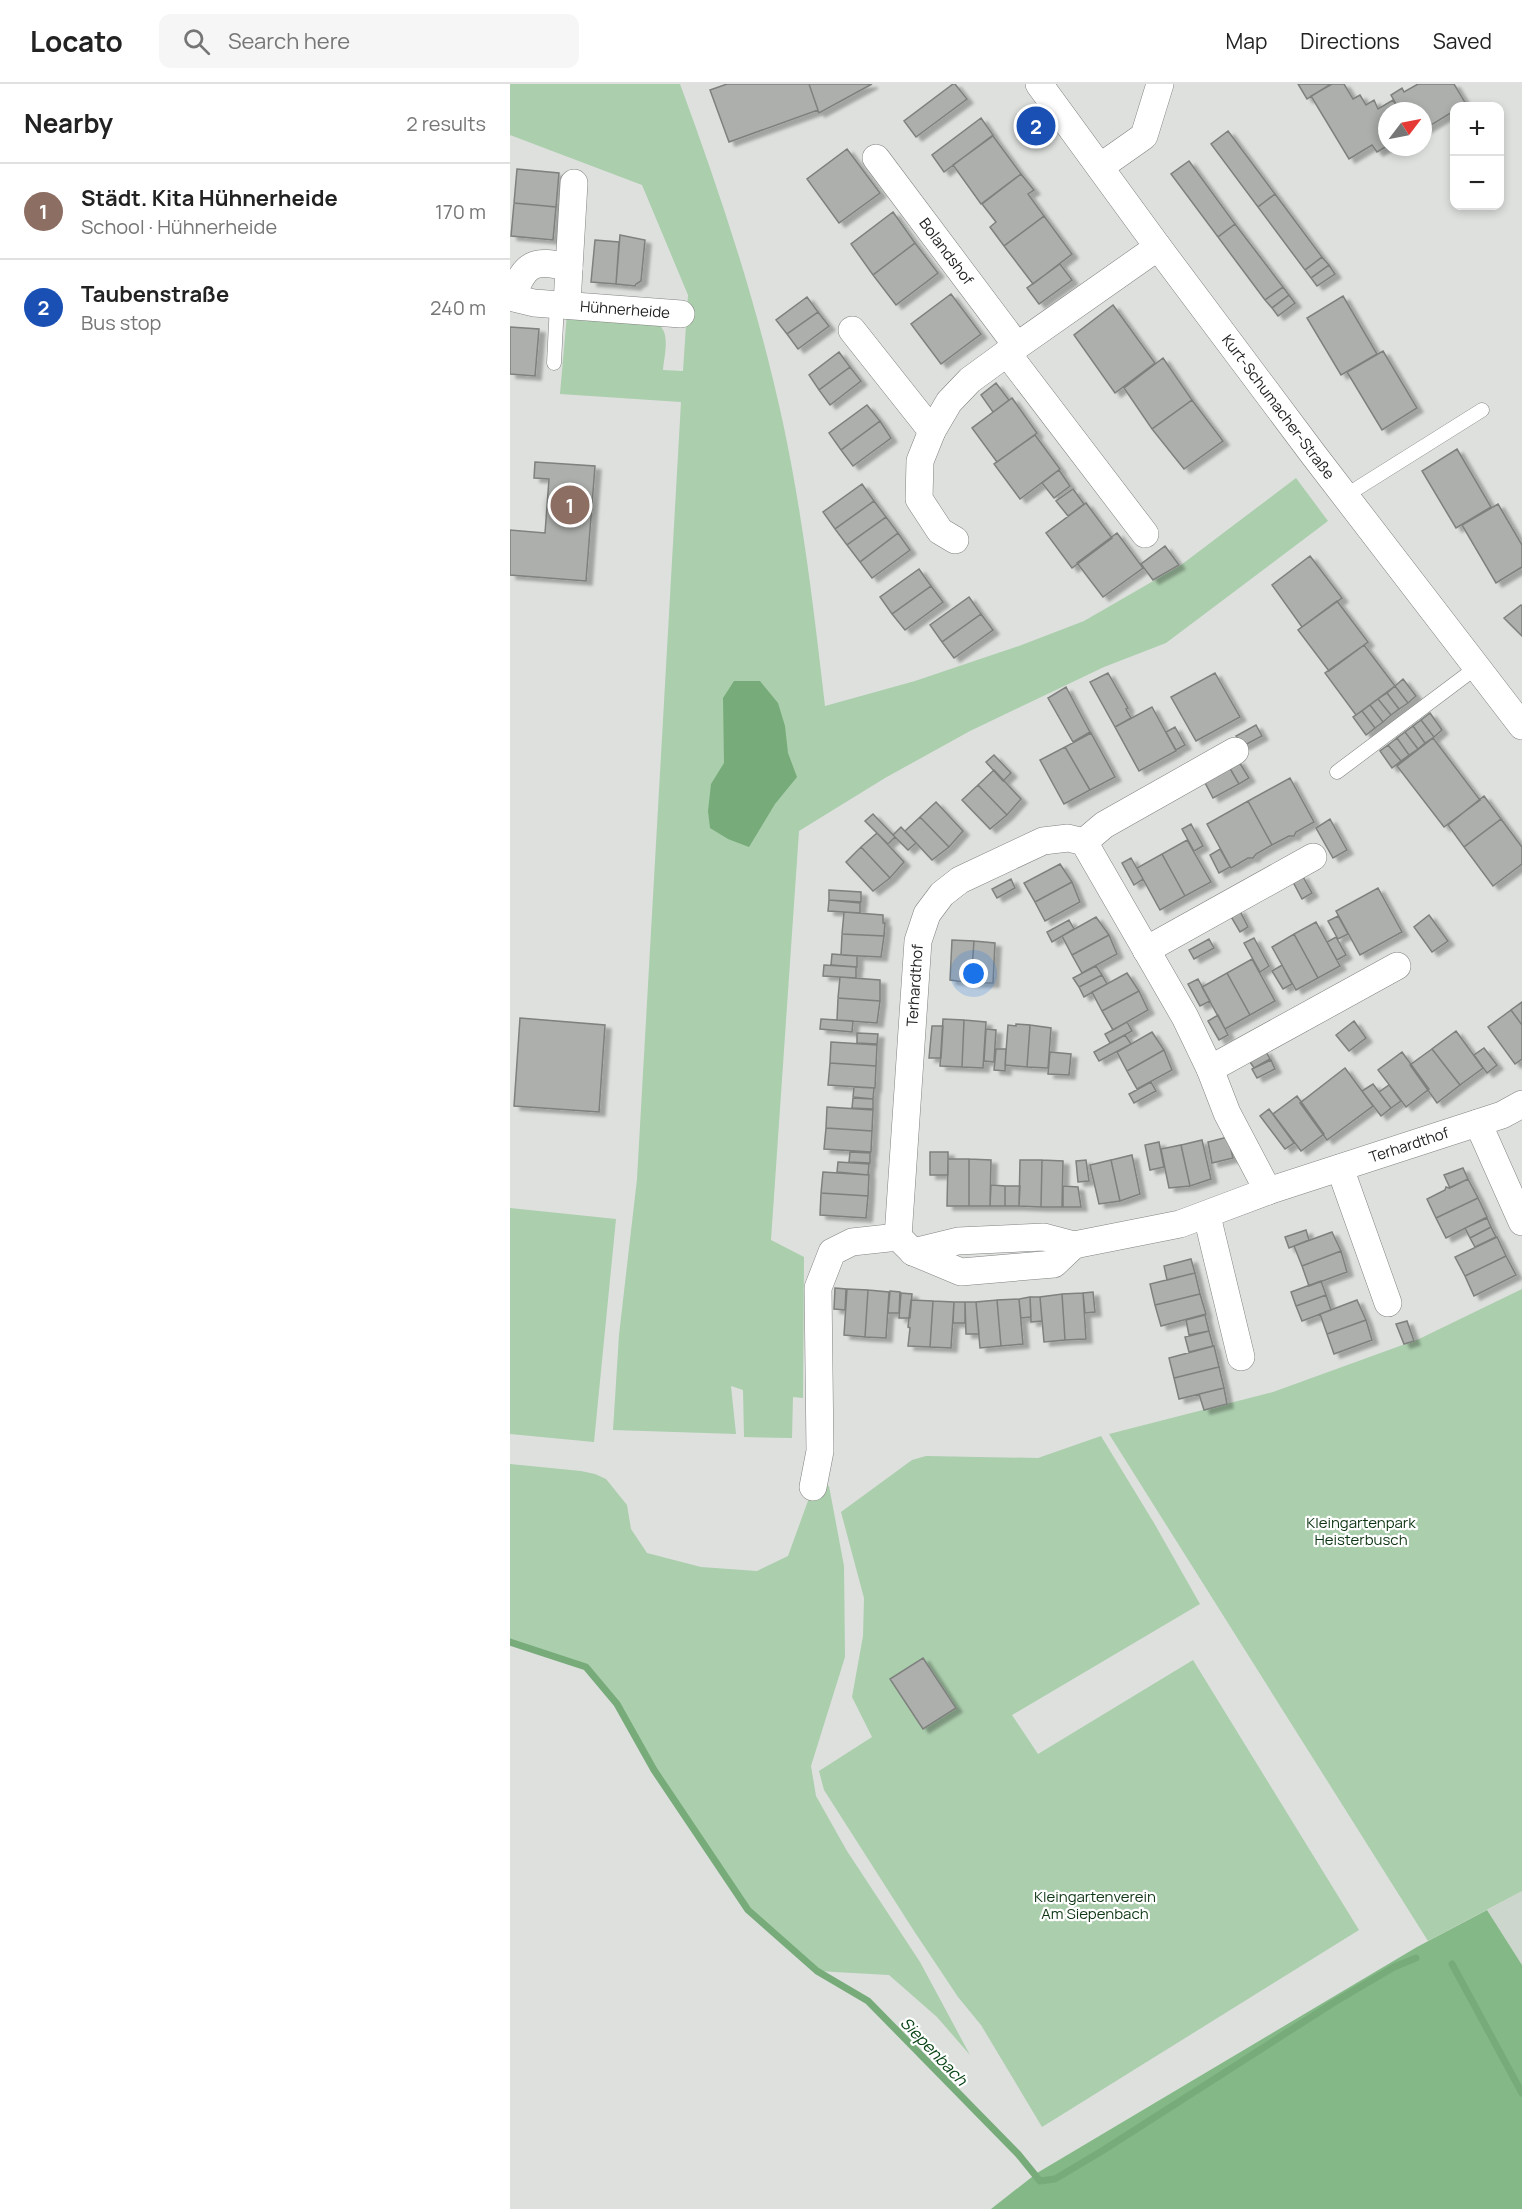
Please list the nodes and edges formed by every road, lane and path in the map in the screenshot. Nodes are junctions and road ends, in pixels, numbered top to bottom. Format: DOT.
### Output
graph roads {
  1 [pos="1039,84"];
  2 [pos="1160,84"];
  3 [pos="876,158"];
  4 [pos="1100,167"];
  5 [pos="574,183"];
  6 [pos="1158,247"];
  7 [pos="569,268"];
  8 [pos="511,297"];
  9 [pos="562,305"];
  10 [pos="681,314"];
  11 [pos="852,330"];
  12 [pos="1012,349"];
  13 [pos="554,363"];
  14 [pos="1482,410"];
  15 [pos="932,431"];
  16 [pos="1345,496"];
  17 [pos="1145,534"];
  18 [pos="955,540"];
  19 [pos="1477,667"];
  20 [pos="1522,726"];
  21 [pos="1235,751"];
  22 [pos="1337,772"];
  23 [pos="1083,842"];
  24 [pos="1313,857"];
  25 [pos="1146,950"];
  26 [pos="1397,966"];
  27 [pos="1210,1070"];
  28 [pos="1522,1104"];
  29 [pos="1478,1123"];
  30 [pos="1340,1168"];
  31 [pos="1268,1191"];
  32 [pos="1207,1216"];
  33 [pos="1522,1222"];
  34 [pos="905,1245"];
  35 [pos="1388,1303"];
  36 [pos="1242,1357"];
  37 [pos="813,1487"];
  1 -- 4 [label="street, Kurt-Schumacher-Straße"];
  2 -- 4 [label="street"];
  3 -- 12 [label="street, Bolandshof"];
  4 -- 6 [label="street, Kurt-Schumacher-Straße"];
  5 -- 7 [label="street, Hühnerheide"];
  6 -- 12 [label="street"];
  6 -- 16 [label="street, Kurt-Schumacher-Straße"];
  7 -- 8 [label="street, Hühnerheide"];
  7 -- 9 [label="street, Hühnerheide"];
  8 -- 9 [label="street, Hühnerheide"];
  9 -- 10 [label="street, Hühnerheide"];
  9 -- 13 [label="lane"];
  11 -- 15 [label="street"];
  12 -- 15 [label="street"];
  12 -- 17 [label="street, Bolandshof"];
  14 -- 16 [label="lane"];
  15 -- 18 [label="street"];
  16 -- 19 [label="street, Kurt-Schumacher-Straße"];
  19 -- 20 [label="street, Kurt-Schumacher-Straße"];
  19 -- 22 [label="lane"];
  21 -- 23 [label="street"];
  23 -- 25 [label="street"];
  23 -- 34 [label="street, Terhardthof"];
  24 -- 25 [label="street"];
  25 -- 27 [label="street"];
  26 -- 27 [label="street"];
  27 -- 31 [label="street"];
  28 -- 29 [label="street, Terhardthof"];
  29 -- 30 [label="street, Terhardthof"];
  29 -- 33 [label="street"];
  30 -- 31 [label="street, Terhardthof"];
  30 -- 35 [label="street"];
  31 -- 32 [label="street, Terhardthof"];
  32 -- 34 [label="street, Terhardthof"];
  32 -- 36 [label="street"];
  34 -- 37 [label="street, Terhardthof"];
}
